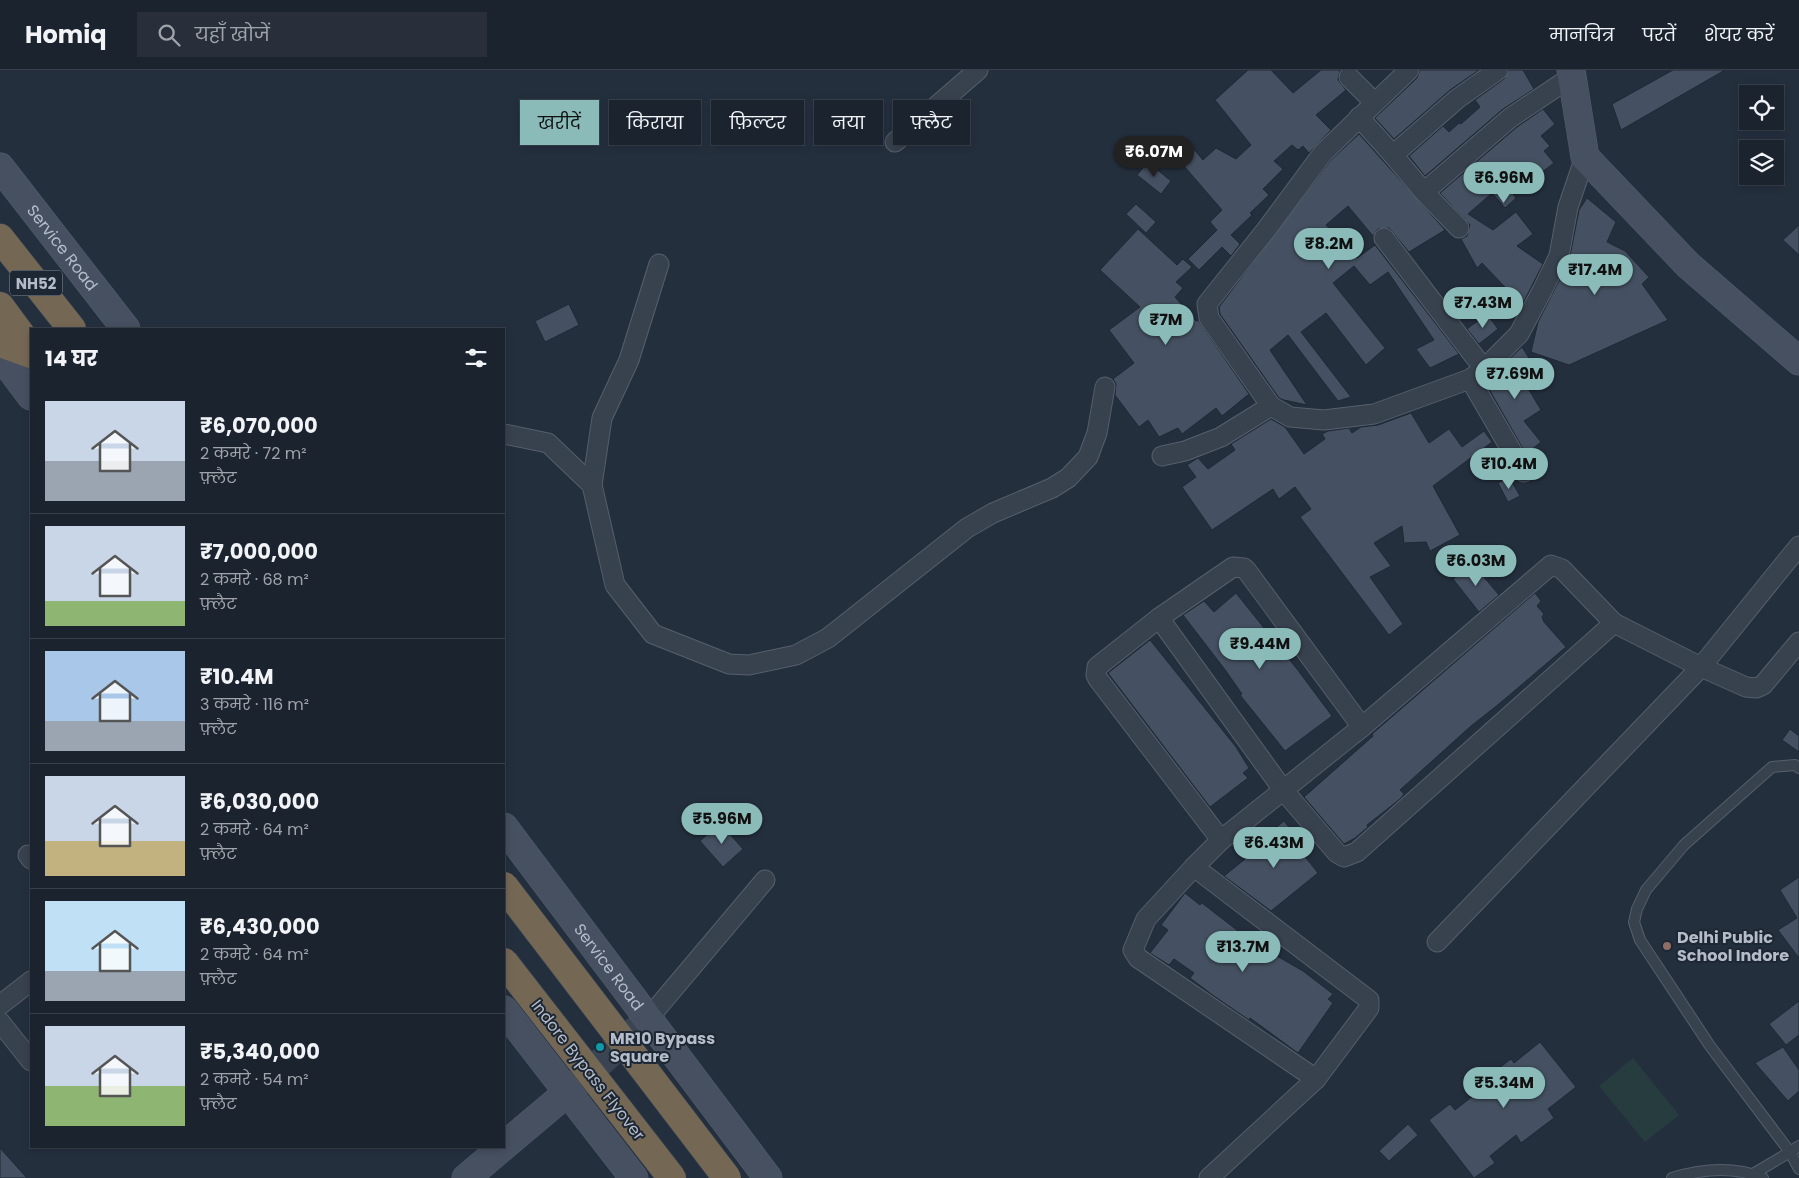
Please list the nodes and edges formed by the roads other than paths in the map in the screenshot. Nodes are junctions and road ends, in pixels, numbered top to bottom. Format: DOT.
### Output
graph roads {
  1 [pos="978,70"];
  2 [pos="1408,70"];
  3 [pos="1498,70"];
  4 [pos="1344,73"];
  5 [pos="1571,74"];
  6 [pos="943,100"];
  7 [pos="1374,102"];
  8 [pos="1359,117"];
  9 [pos="1393,155"];
  10 [pos="1584,157"];
  11 [pos="0,167"];
  12 [pos="1424,192"];
  13 [pos="1459,228"];
  14 [pos="0,238"];
  15 [pos="1384,238"];
  16 [pos="659,264"];
  17 [pos="0,306"];
  18 [pos="71,328"];
  19 [pos="125,328"];
  20 [pos="0,344"];
  21 [pos="30,347"];
  22 [pos="30,354"];
  23 [pos="0,355"];
  24 [pos="1799,361"];
  25 [pos="1477,374"];
  26 [pos="1105,387"];
  27 [pos="30,395"];
  28 [pos="1271,406"];
  29 [pos="505,434"];
  30 [pos="1162,456"];
  31 [pos="1524,472"];
  32 [pos="592,485"];
  33 [pos="1799,546"];
  34 [pos="1159,618"];
  35 [pos="1614,622"];
  36 [pos="1799,642"];
  37 [pos="1701,667"];
  38 [pos="1362,727"];
  39 [pos="1799,768"];
  40 [pos="1284,791"];
  41 [pos="505,829"];
  42 [pos="1221,840"];
  43 [pos="1194,867"];
  44 [pos="765,880"];
  45 [pos="505,887"];
  46 [pos="1437,942"];
  47 [pos="505,963"];
  48 [pos="30,981"];
  49 [pos="0,1005"];
  50 [pos="505,1011"];
  51 [pos="648,1020"];
  52 [pos="0,1022"];
  53 [pos="30,1060"];
  54 [pos="1316,1079"];
  55 [pos="568,1092"];
  56 [pos="505,1145"];
  57 [pos="502,1148"];
  58 [pos="1795,1149"];
  59 [pos="1799,1169"];
  60 [pos="1753,1174"];
  61 [pos="466,1178"];
  62 [pos="634,1178"];
  63 [pos="672,1178"];
  64 [pos="727,1178"];
  65 [pos="768,1178"];
  66 [pos="1209,1178"];
  67 [pos="1672,1178"];
  68 [pos="1763,1178"];
  1 -- 6 [label="street"];
  2 -- 7 [label="street"];
  3 -- 9 [label="street"];
  4 -- 7 [label="street"];
  5 -- 10 [label="street"];
  5 -- 12 [label="street"];
  7 -- 8 [label="street"];
  8 -- 9 [label="street"];
  8 -- 28 [label="street"];
  9 -- 12 [label="street"];
  10 -- 24 [label="street"];
  10 -- 25 [label="street"];
  11 -- 19 [label="street, Service Road"];
  12 -- 13 [label="street"];
  14 -- 18 [label="highway, NH52"];
  15 -- 25 [label="street"];
  16 -- 32 [label="street"];
  17 -- 21 [label="highway, NH52"];
  20 -- 22 [label="highway"];
  23 -- 27 [label="street"];
  25 -- 28 [label="street"];
  25 -- 31 [label="street"];
  26 -- 32 [label="street"];
  28 -- 30 [label="street"];
  29 -- 32 [label="street"];
  33 -- 37 [label="street"];
  34 -- 38 [label="street"];
  34 -- 40 [label="street"];
  34 -- 42 [label="street"];
  35 -- 37 [label="street"];
  35 -- 38 [label="street"];
  35 -- 40 [label="street"];
  36 -- 37 [label="street"];
  37 -- 46 [label="street"];
  38 -- 40 [label="street"];
  39 -- 58 [label="lane"];
  40 -- 42 [label="street"];
  41 -- 51 [label="street, Service Road"];
  42 -- 43 [label="street"];
  43 -- 54 [label="street"];
  43 -- 54 [label="street"];
  44 -- 51 [label="street"];
  45 -- 64 [label="highway, bridge"];
  47 -- 63 [label="highway, Indore Bypass Flyover, bridge"];
  48 -- 49 [label="street"];
  50 -- 55 [label="street"];
  51 -- 65 [label="street, Service Road"];
  52 -- 53 [label="street"];
  54 -- 66 [label="street"];
  55 -- 56 [label="street"];
  55 -- 62 [label="street"];
  57 -- 61 [label="street"];
  58 -- 59 [label="lane"];
  58 -- 60 [label="lane"];
  60 -- 67 [label="lane"];
  60 -- 68 [label="lane"];
}
